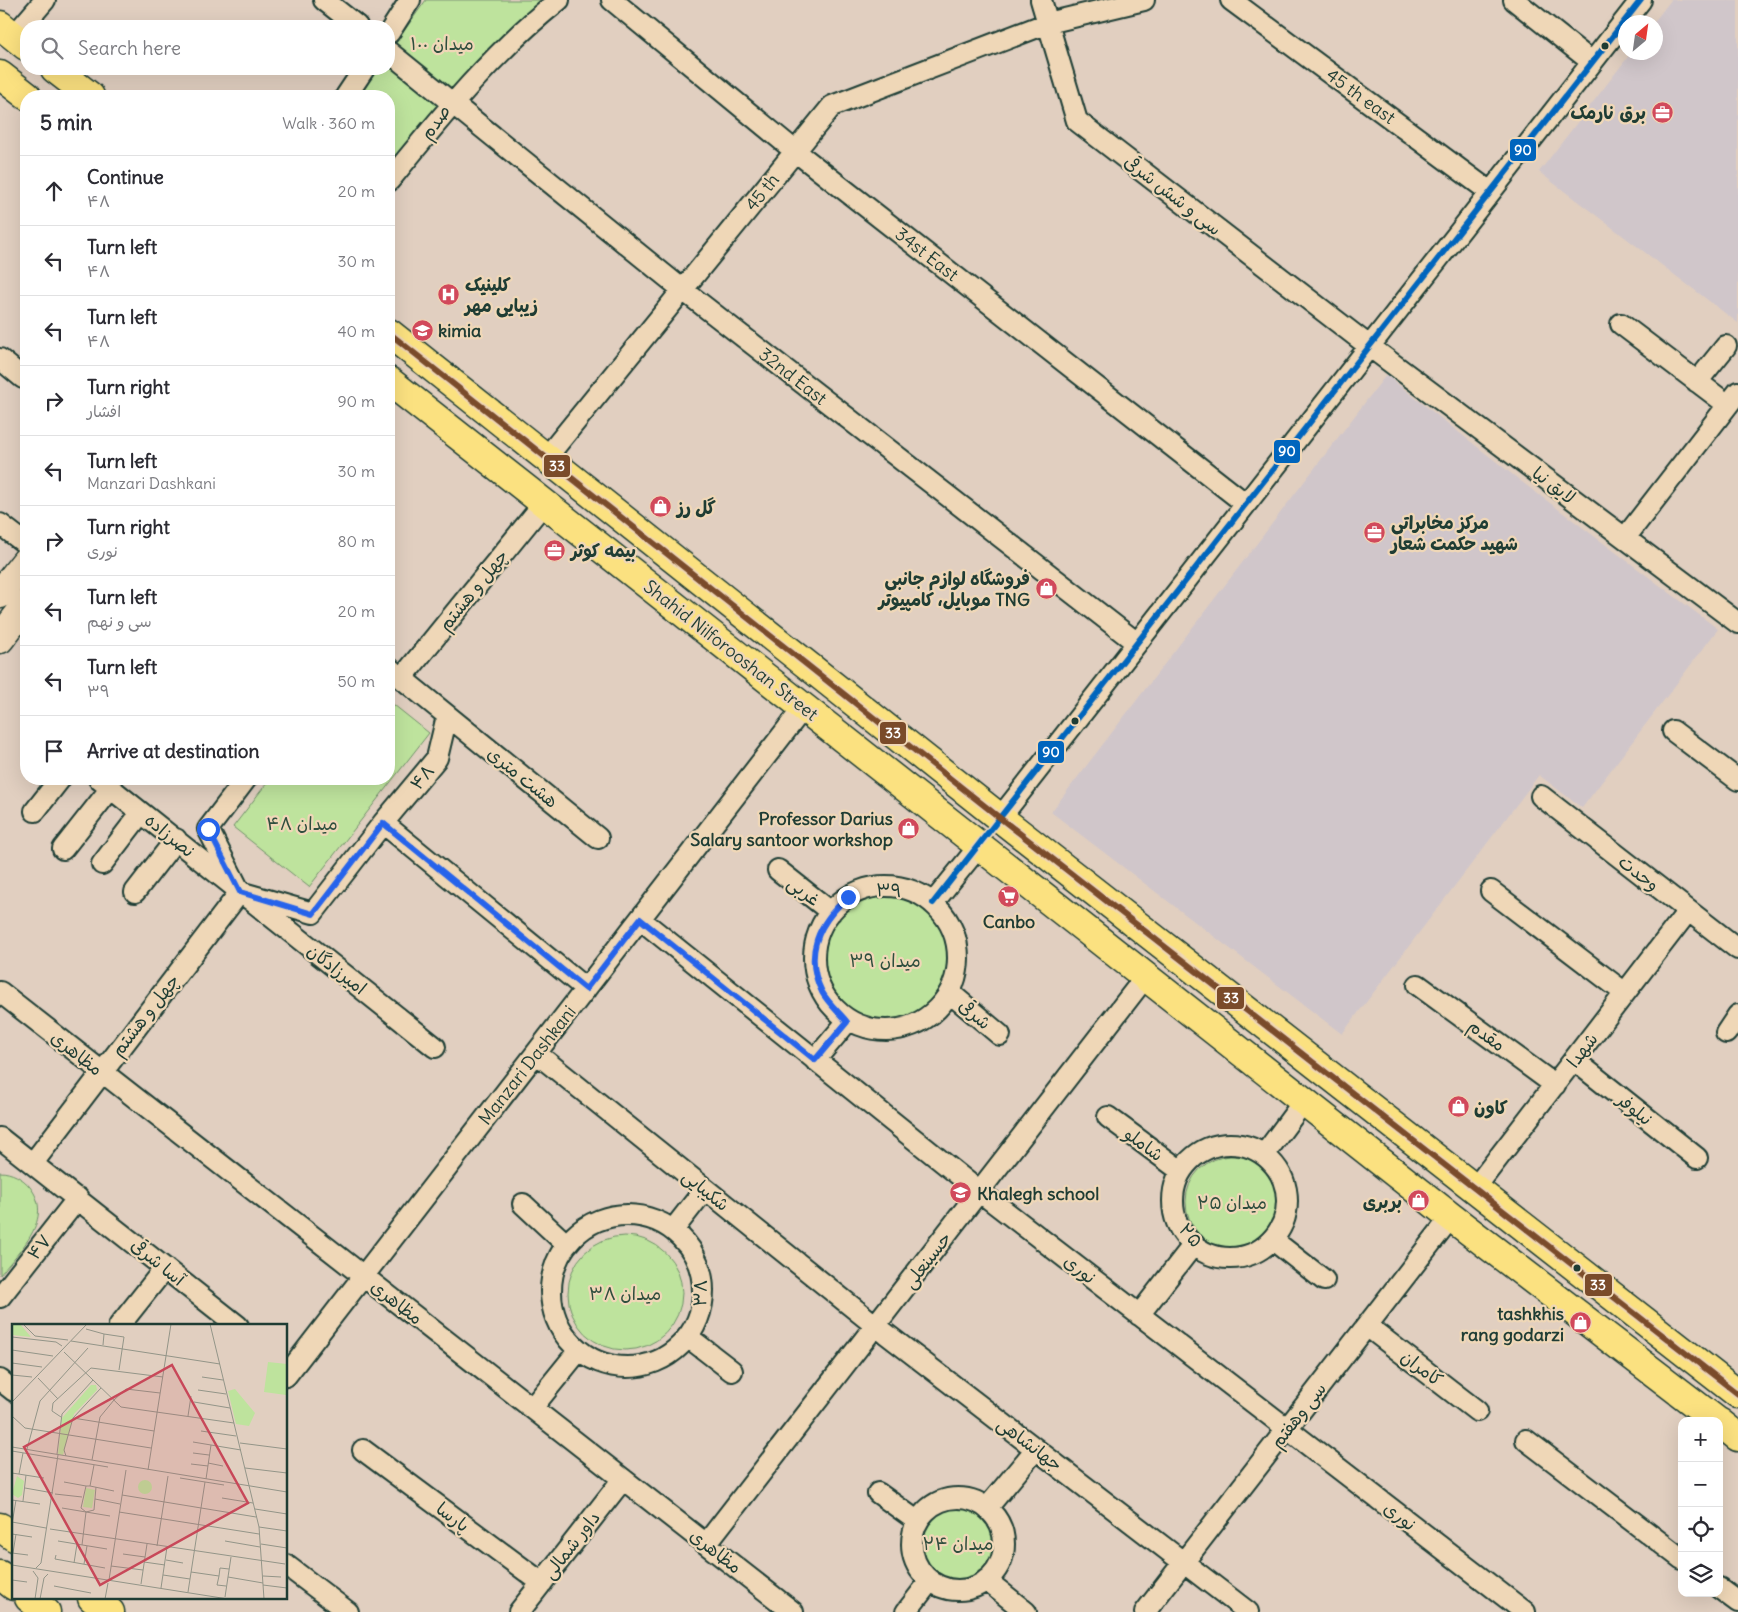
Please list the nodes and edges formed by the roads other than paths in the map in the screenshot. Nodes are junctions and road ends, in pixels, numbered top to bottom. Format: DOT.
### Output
graph roads {
  1 [pos="44,0"];
  2 [pos="324,0"];
  3 [pos="410,0"];
  4 [pos="559,0"];
  5 [pos="612,0"];
  6 [pos="1040,0"];
  7 [pos="1144,0"];
  8 [pos="1231,0"];
  9 [pos="1514,0"];
  10 [pos="1641,0"];
  11 [pos="27,20"];
  12 [pos="349,20"];
  13 [pos="395,23"];
  14 [pos="1048,23"];
  15 [pos="395,57"];
  16 [pos="1592,62"];
  17 [pos="0,75"];
  18 [pos="63,75"];
  19 [pos="360,75"];
  20 [pos="82,90"];
  21 [pos="350,90"];
  22 [pos="20,91"];
  23 [pos="453,103"];
  24 [pos="795,151"];
  25 [pos="395,174"];
  26 [pos="1490,192"];
  27 [pos="682,290"];
  28 [pos="1621,324"];
  29 [pos="395,338"];
  30 [pos="1370,346"];
  31 [pos="1726,346"];
  32 [pos="0,359"];
  33 [pos="20,376"];
  34 [pos="1697,382"];
  35 [pos="395,386"];
  36 [pos="1733,399"];
  37 [pos="546,458"];
  38 [pos="544,503"];
  39 [pos="1246,504"];
  40 [pos="0,524"];
  41 [pos="1625,538"];
  42 [pos="20,539"];
  43 [pos="20,569"];
  44 [pos="0,594"];
  45 [pos="20,613"];
  46 [pos="1738,623"];
  47 [pos="0,639"];
  48 [pos="1137,643"];
  49 [pos="396,673"];
  50 [pos="804,707"];
  51 [pos="447,716"];
  52 [pos="1673,731"];
  53 [pos="1738,780"];
  54 [pos="55,785"];
  55 [pos="104,785"];
  56 [pos="106,785"];
  57 [pos="241,785"];
  58 [pos="1541,796"];
  59 [pos="35,811"];
  60 [pos="141,813"];
  61 [pos="1000,818"];
  62 [pos="383,823"];
  63 [pos="598,838"];
  64 [pos="176,839"];
  65 [pos="980,845"];
  66 [pos="63,849"];
  67 [pos="102,864"];
  68 [pos="778,870"];
  69 [pos="1491,891"];
  70 [pos="135,892"];
  71 [pos="240,892"];
  72 [pos="933,903"];
  73 [pos="1688,911"];
  74 [pos="831,912"];
  75 [pos="640,919"];
  76 [pos="1738,949"];
  77 [pos="1146,976"];
  78 [pos="1418,984"];
  79 [pos="586,989"];
  80 [pos="0,992"];
  81 [pos="950,993"];
  82 [pos="1625,993"];
  83 [pos="1738,1014"];
  84 [pos="847,1022"];
  85 [pos="1726,1033"];
  86 [pos="1000,1035"];
  87 [pos="435,1047"];
  88 [pos="536,1053"];
  89 [pos="815,1060"];
  90 [pos="1574,1060"];
  91 [pos="102,1072"];
  92 [pos="1555,1085"];
  93 [pos="1304,1101"];
  94 [pos="1108,1117"];
  95 [pos="0,1138"];
  96 [pos="1264,1155"];
  97 [pos="1697,1158"];
  98 [pos="33,1163"];
  99 [pos="1181,1171"];
  100 [pos="1476,1188"];
  101 [pos="705,1189"];
  102 [pos="980,1192"];
  103 [pos="78,1198"];
  104 [pos="523,1204"];
  105 [pos="1452,1217"];
  106 [pos="673,1230"];
  107 [pos="1273,1240"];
  108 [pos="566,1244"];
  109 [pos="1194,1244"];
  110 [pos="165,1268"];
  111 [pos="363,1276"];
  112 [pos="1324,1280"];
  113 [pos="0,1297"];
  114 [pos="1139,1314"];
  115 [pos="121,1324"];
  116 [pos="235,1324"];
  117 [pos="876,1326"];
  118 [pos="1367,1326"];
  119 [pos="688,1337"];
  120 [pos="579,1350"];
  121 [pos="732,1371"];
  122 [pos="288,1373"];
  123 [pos="0,1380"];
  124 [pos="12,1389"];
  125 [pos="1738,1394"];
  126 [pos="532,1408"];
  127 [pos="1477,1411"];
  128 [pos="1713,1417"];
  129 [pos="1723,1425"];
  130 [pos="1287,1429"];
  131 [pos="1738,1436"];
  132 [pos="1526,1440"];
  133 [pos="1036,1449"];
  134 [pos="363,1450"];
  135 [pos="623,1479"];
  136 [pos="878,1494"];
  137 [pos="987,1508"];
  138 [pos="917,1521"];
  139 [pos="0,1527"];
  140 [pos="12,1536"];
  141 [pos="706,1544"];
  142 [pos="1678,1556"];
  143 [pos="1184,1562"];
  144 [pos="288,1567"];
  145 [pos="0,1576"];
  146 [pos="986,1580"];
  147 [pos="930,1581"];
  148 [pos="542,1583"];
  149 [pos="12,1585"];
  150 [pos="1723,1591"];
  151 [pos="31,1600"];
  152 [pos="1738,1602"];
  153 [pos="46,1612"];
  154 [pos="348,1612"];
  155 [pos="520,1612"];
  156 [pos="792,1612"];
  157 [pos="906,1612"];
  158 [pos="1026,1612"];
  159 [pos="1145,1612"];
  160 [pos="1248,1612"];
  161 [pos="1525,1612"];
  1 -- 11 [label="street"];
  2 -- 12 [label="street"];
  3 -- 13 [label="street"];
  4 -- 23 [label="street"];
  5 -- 24 [label="street, 34st East"];
  6 -- 14 [label="street, سی و شش شرقی"];
  7 -- 14 [label="street"];
  8 -- 26 [label="street, 45 th east"];
  9 -- 16 [label="street"];
  10 -- 16 [label="street"];
  14 -- 24 [label="street, 45 th"];
  14 -- 30 [label="street, سی و شش شرقی"];
  15 -- 23 [label="street, صدم"];
  16 -- 26 [label="street"];
  17 -- 22 [label="main road"];
  18 -- 20 [label="main road"];
  19 -- 21 [label="street"];
  23 -- 25 [label="street, صدم"];
  23 -- 27 [label="street, 32nd East"];
  24 -- 27 [label="street, 45 th"];
  24 -- 39 [label="street, 34st East"];
  26 -- 30 [label="street"];
  27 -- 37 [label="street, 45 th"];
  27 -- 48 [label="street, 32nd East"];
  28 -- 34 [label="street"];
  29 -- 37 [label="main road, Shahid Nilforooshan Street"];
  30 -- 39 [label="street"];
  30 -- 41 [label="street, لایق نیا"];
  31 -- 34 [label="street"];
  32 -- 33 [label="street"];
  34 -- 36 [label="street"];
  35 -- 38 [label="main road, Shahid Nilforooshan Street"];
  36 -- 41 [label="street"];
  37 -- 61 [label="main road, Shahid Nilforooshan Street"];
  38 -- 49 [label="street, چهل و هشتم"];
  38 -- 50 [label="main road, Shahid Nilforooshan Street"];
  39 -- 48 [label="street"];
  40 -- 42 [label="street"];
  41 -- 46 [label="street, لایق نیا"];
  43 -- 44 [label="main road"];
  45 -- 47 [label="main road"];
  48 -- 61 [label="street"];
  49 -- 51 [label="street"];
  50 -- 65 [label="main road, Shahid Nilforooshan Street"];
  50 -- 75 [label="street, Manzari Dashkani"];
  51 -- 62 [label="street, ۴۸"];
  51 -- 63 [label="street, هشت متری"];
  52 -- 53 [label="street"];
  54 -- 59 [label="street"];
  55 -- 66 [label="street"];
  56 -- 60 [label="street, نصرزاده"];
  57 -- 71 [label="street"];
  58 -- 73 [label="street, وحدت"];
  60 -- 64 [label="street, نصرزاده"];
  60 -- 67 [label="street"];
  61 -- 65 [label="main road"];
  61 -- 100 [label="main road, Shahid Nilforooshan Street"];
  62 -- 71 [label="street, ۴۸"];
  62 -- 79 [label="street"];
  64 -- 70 [label="street"];
  64 -- 71 [label="street, نصرزاده"];
  65 -- 72 [label="street"];
  65 -- 77 [label="main road, Shahid Nilforooshan Street"];
  68 -- 74 [label="street, غربی"];
  69 -- 82 [label="street"];
  71 -- 87 [label="street, امیرزادگان"];
  71 -- 91 [label="street, چهل و هشتم"];
  72 -- 74 [label="street, ۳۹"];
  72 -- 81 [label="street, ۳۹"];
  73 -- 76 [label="street, وحدت"];
  73 -- 82 [label="street, شهدا"];
  74 -- 84 [label="street, ۳۹"];
  75 -- 79 [label="street, Manzari Dashkani"];
  75 -- 89 [label="street, نوری"];
  77 -- 93 [label="main road, Shahid Nilforooshan Street"];
  77 -- 102 [label="street, حسینعلی"];
  78 -- 92 [label="street, مقدم"];
  79 -- 88 [label="street, Manzari Dashkani"];
  80 -- 91 [label="street, مظاهری"];
  81 -- 84 [label="street, ۳۹"];
  81 -- 86 [label="street, شرقی"];
  82 -- 90 [label="street, شهدا"];
  83 -- 85 [label="street"];
  84 -- 89 [label="street"];
  88 -- 101 [label="street, شکیبایی"];
  88 -- 111 [label="street, Manzari Dashkani"];
  89 -- 102 [label="street, نوری"];
  90 -- 92 [label="street, شهدا"];
  90 -- 97 [label="street, نیلوفر"];
  91 -- 98 [label="street, چهل و هشتم"];
  91 -- 111 [label="street, مظاهری"];
  92 -- 100 [label="street, شهدا"];
  93 -- 96 [label="street"];
  93 -- 105 [label="main road, Shahid Nilforooshan Street"];
  94 -- 99 [label="street, شاملو"];
  95 -- 98 [label="street, آسا شرقی"];
  96 -- 99 [label="street"];
  96 -- 107 [label="street"];
  98 -- 103 [label="street, آسا شرقی"];
  99 -- 109 [label="street, ۲۵"];
  100 -- 105 [label="main road"];
  100 -- 125 [label="main road, Shahid Nilforooshan Street"];
  101 -- 106 [label="street"];
  101 -- 117 [label="street, شکیبایی"];
  102 -- 114 [label="street, نوری"];
  102 -- 117 [label="street, حسینعلی"];
  103 -- 110 [label="street, آسا شرقی"];
  103 -- 113 [label="street, ۴۷"];
  104 -- 108 [label="street"];
  105 -- 118 [label="street, سی وهفتم"];
  105 -- 128 [label="main road, Shahid Nilforooshan Street"];
  106 -- 108 [label="street, ۳۸"];
  106 -- 119 [label="street, ۳۸"];
  107 -- 109 [label="street, ۲۵"];
  107 -- 112 [label="street"];
  108 -- 120 [label="street, ۳۸"];
  109 -- 114 [label="street"];
  110 -- 115 [label="street"];
  110 -- 116 [label="street, آسا شرقی"];
  111 -- 122 [label="street, Manzari Dashkani"];
  111 -- 126 [label="street, مظاهری"];
  114 -- 130 [label="street, نوری"];
  117 -- 133 [label="street, جهانشاهی"];
  117 -- 141 [label="street, حسینعلی"];
  118 -- 127 [label="street, کامران"];
  118 -- 130 [label="street, سی وهفتم"];
  119 -- 120 [label="street, ۳۸"];
  119 -- 121 [label="street"];
  120 -- 126 [label="street"];
  123 -- 124 [label="street"];
  126 -- 135 [label="street, مظاهری"];
  129 -- 131 [label="main road, Shahid Nilforooshan Street"];
  130 -- 143 [label="street, سی وهفتم"];
  130 -- 161 [label="street, نوری"];
  132 -- 142 [label="street"];
  133 -- 137 [label="street"];
  133 -- 143 [label="street, جهانشاهی"];
  134 -- 148 [label="street, پارسا"];
  135 -- 141 [label="street, مظاهری"];
  135 -- 148 [label="street, داور شمالی"];
  136 -- 138 [label="street"];
  137 -- 138 [label="street"];
  137 -- 146 [label="street"];
  138 -- 147 [label="street"];
  139 -- 140 [label="main road"];
  141 -- 156 [label="street, مظاهری"];
  143 -- 159 [label="street, سی وهفتم"];
  143 -- 160 [label="street"];
  144 -- 154 [label="street"];
  145 -- 149 [label="main road"];
  146 -- 147 [label="street"];
  146 -- 158 [label="street"];
  147 -- 157 [label="street"];
  148 -- 155 [label="street, داور شمالی"];
  150 -- 152 [label="street"];
  151 -- 153 [label="main road"];
}
